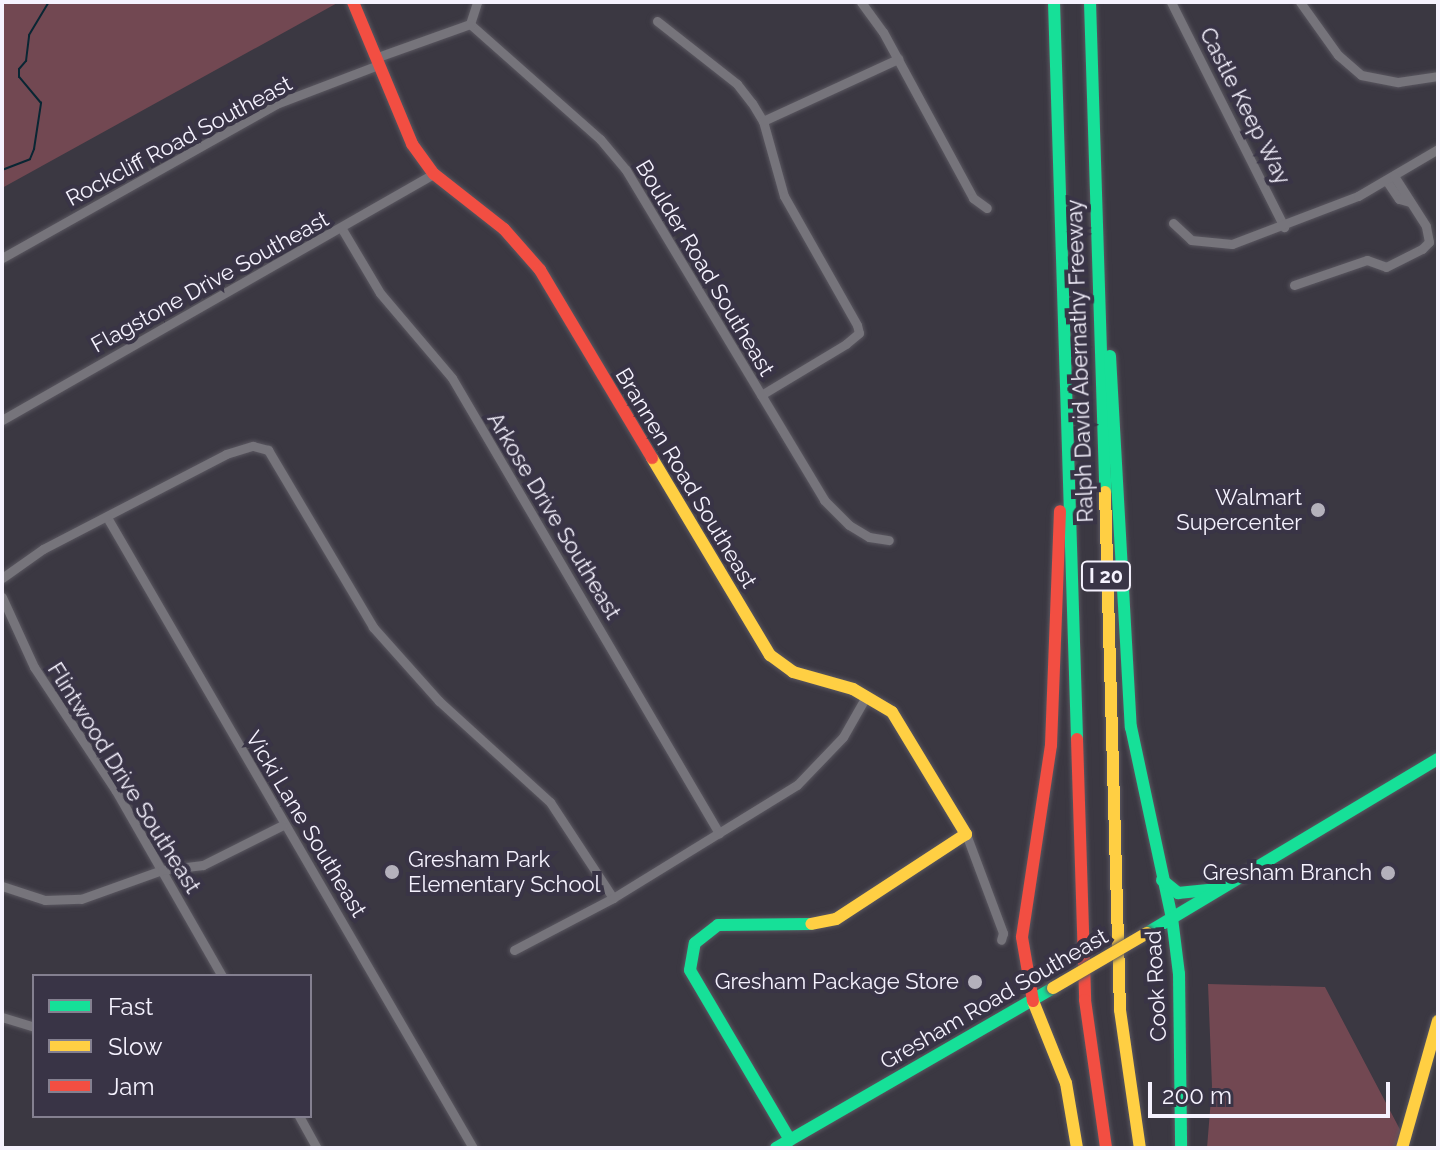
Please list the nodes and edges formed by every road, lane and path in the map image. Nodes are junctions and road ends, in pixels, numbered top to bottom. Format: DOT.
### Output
graph roads {
  1 [pos="353,2"];
  2 [pos="477,2"];
  3 [pos="861,2"];
  4 [pos="1054,2"];
  5 [pos="1090,2"];
  6 [pos="1171,2"];
  7 [pos="1300,2"];
  8 [pos="657,21"];
  9 [pos="470,24"];
  10 [pos="898,59"];
  11 [pos="376,62"];
  12 [pos="1438,76"];
  13 [pos="763,121"];
  14 [pos="1438,149"];
  15 [pos="434,174"];
  16 [pos="1390,178"];
  17 [pos="987,208"];
  18 [pos="1173,223"];
  19 [pos="1284,227"];
  20 [pos="342,229"];
  21 [pos="1097,248"];
  22 [pos="2,258"];
  23 [pos="1294,285"];
  24 [pos="1064,342"];
  25 [pos="761,395"];
  26 [pos="2,420"];
  27 [pos="108,519"];
  28 [pos="889,540"];
  29 [pos="2,578"];
  30 [pos="2,597"];
  31 [pos="867,695"];
  32 [pos="1438,759"];
  33 [pos="283,825"];
  34 [pos="719,833"];
  35 [pos="966,834"];
  36 [pos="162,870"];
  37 [pos="1162,880"];
  38 [pos="2,886"];
  39 [pos="1218,889"];
  40 [pos="613,898"];
  41 [pos="1172,918"];
  42 [pos="1001,940"];
  43 [pos="514,950"];
  44 [pos="221,974"];
  45 [pos="1033,1001"];
  46 [pos="2,1017"];
  47 [pos="1438,1021"];
  48 [pos="32,1026"];
  49 [pos="300,1118"];
  50 [pos="790,1140"];
  51 [pos="317,1148"];
  52 [pos="473,1148"];
  53 [pos="776,1148"];
  54 [pos="1077,1148"];
  55 [pos="1106,1148"];
  56 [pos="1140,1148"];
  57 [pos="1181,1148"];
  58 [pos="1402,1148"];
  1 -- 11 [label="main road, Brannen Road Southeast"];
  2 -- 9 [label="street"];
  3 -- 10 [label="street"];
  4 -- 24 [label="main road, Ralph David Abernathy Freeway / I 20"];
  5 -- 21 [label="main road, Ralph David Abernathy Freeway / I 20"];
  6 -- 19 [label="street, Castle Keep Way"];
  7 -- 12 [label="street"];
  8 -- 13 [label="street"];
  9 -- 11 [label="street, Rockcliff Road Southeast"];
  9 -- 25 [label="street, Boulder Road Southeast"];
  10 -- 13 [label="street"];
  10 -- 17 [label="street"];
  11 -- 15 [label="main road, Brannen Road Southeast"];
  11 -- 22 [label="street, Rockcliff Road Southeast"];
  13 -- 25 [label="street"];
  14 -- 16 [label="street"];
  15 -- 20 [label="street, Flagstone Drive Southeast"];
  15 -- 31 [label="main road, Brannen Road Southeast"];
  16 -- 19 [label="street"];
  16 -- 23 [label="street"];
  18 -- 19 [label="street"];
  20 -- 26 [label="street, Flagstone Drive Southeast"];
  20 -- 34 [label="street, Arkose Drive Southeast"];
  21 -- 37 [label="main road, Cook Road"];
  21 -- 56 [label="main road, Ralph David Abernathy Freeway / I 20"];
  24 -- 45 [label="main road"];
  24 -- 55 [label="main road, Ralph David Abernathy Freeway / I 20"];
  25 -- 28 [label="street, Boulder Road Southeast"];
  27 -- 29 [label="street"];
  27 -- 33 [label="street, Vicki Lane Southeast"];
  27 -- 40 [label="street"];
  30 -- 36 [label="street, Flintwood Drive Southeast"];
  31 -- 34 [label="street"];
  31 -- 35 [label="main road, Brannen Road Southeast"];
  32 -- 39 [label="main road, Gresham Road Southeast"];
  33 -- 36 [label="street"];
  33 -- 52 [label="street, Vicki Lane Southeast"];
  34 -- 40 [label="street"];
  35 -- 42 [label="street, Brannen Road Southeast"];
  35 -- 50 [label="main road"];
  36 -- 38 [label="street"];
  36 -- 44 [label="street, Flintwood Drive Southeast"];
  37 -- 39 [label="main road"];
  37 -- 41 [label="main road, Cook Road"];
  39 -- 41 [label="main road, Gresham Road Southeast"];
  40 -- 43 [label="street"];
  41 -- 45 [label="main road, Gresham Road Southeast, bridge"];
  41 -- 57 [label="main road, Cook Road"];
  45 -- 50 [label="main road, Gresham Road Southeast"];
  45 -- 54 [label="main road"];
  46 -- 48 [label="street"];
  47 -- 58 [label="main road"];
  49 -- 51 [label="street"];
  50 -- 53 [label="main road, Gresham Road Southeast"];
}
